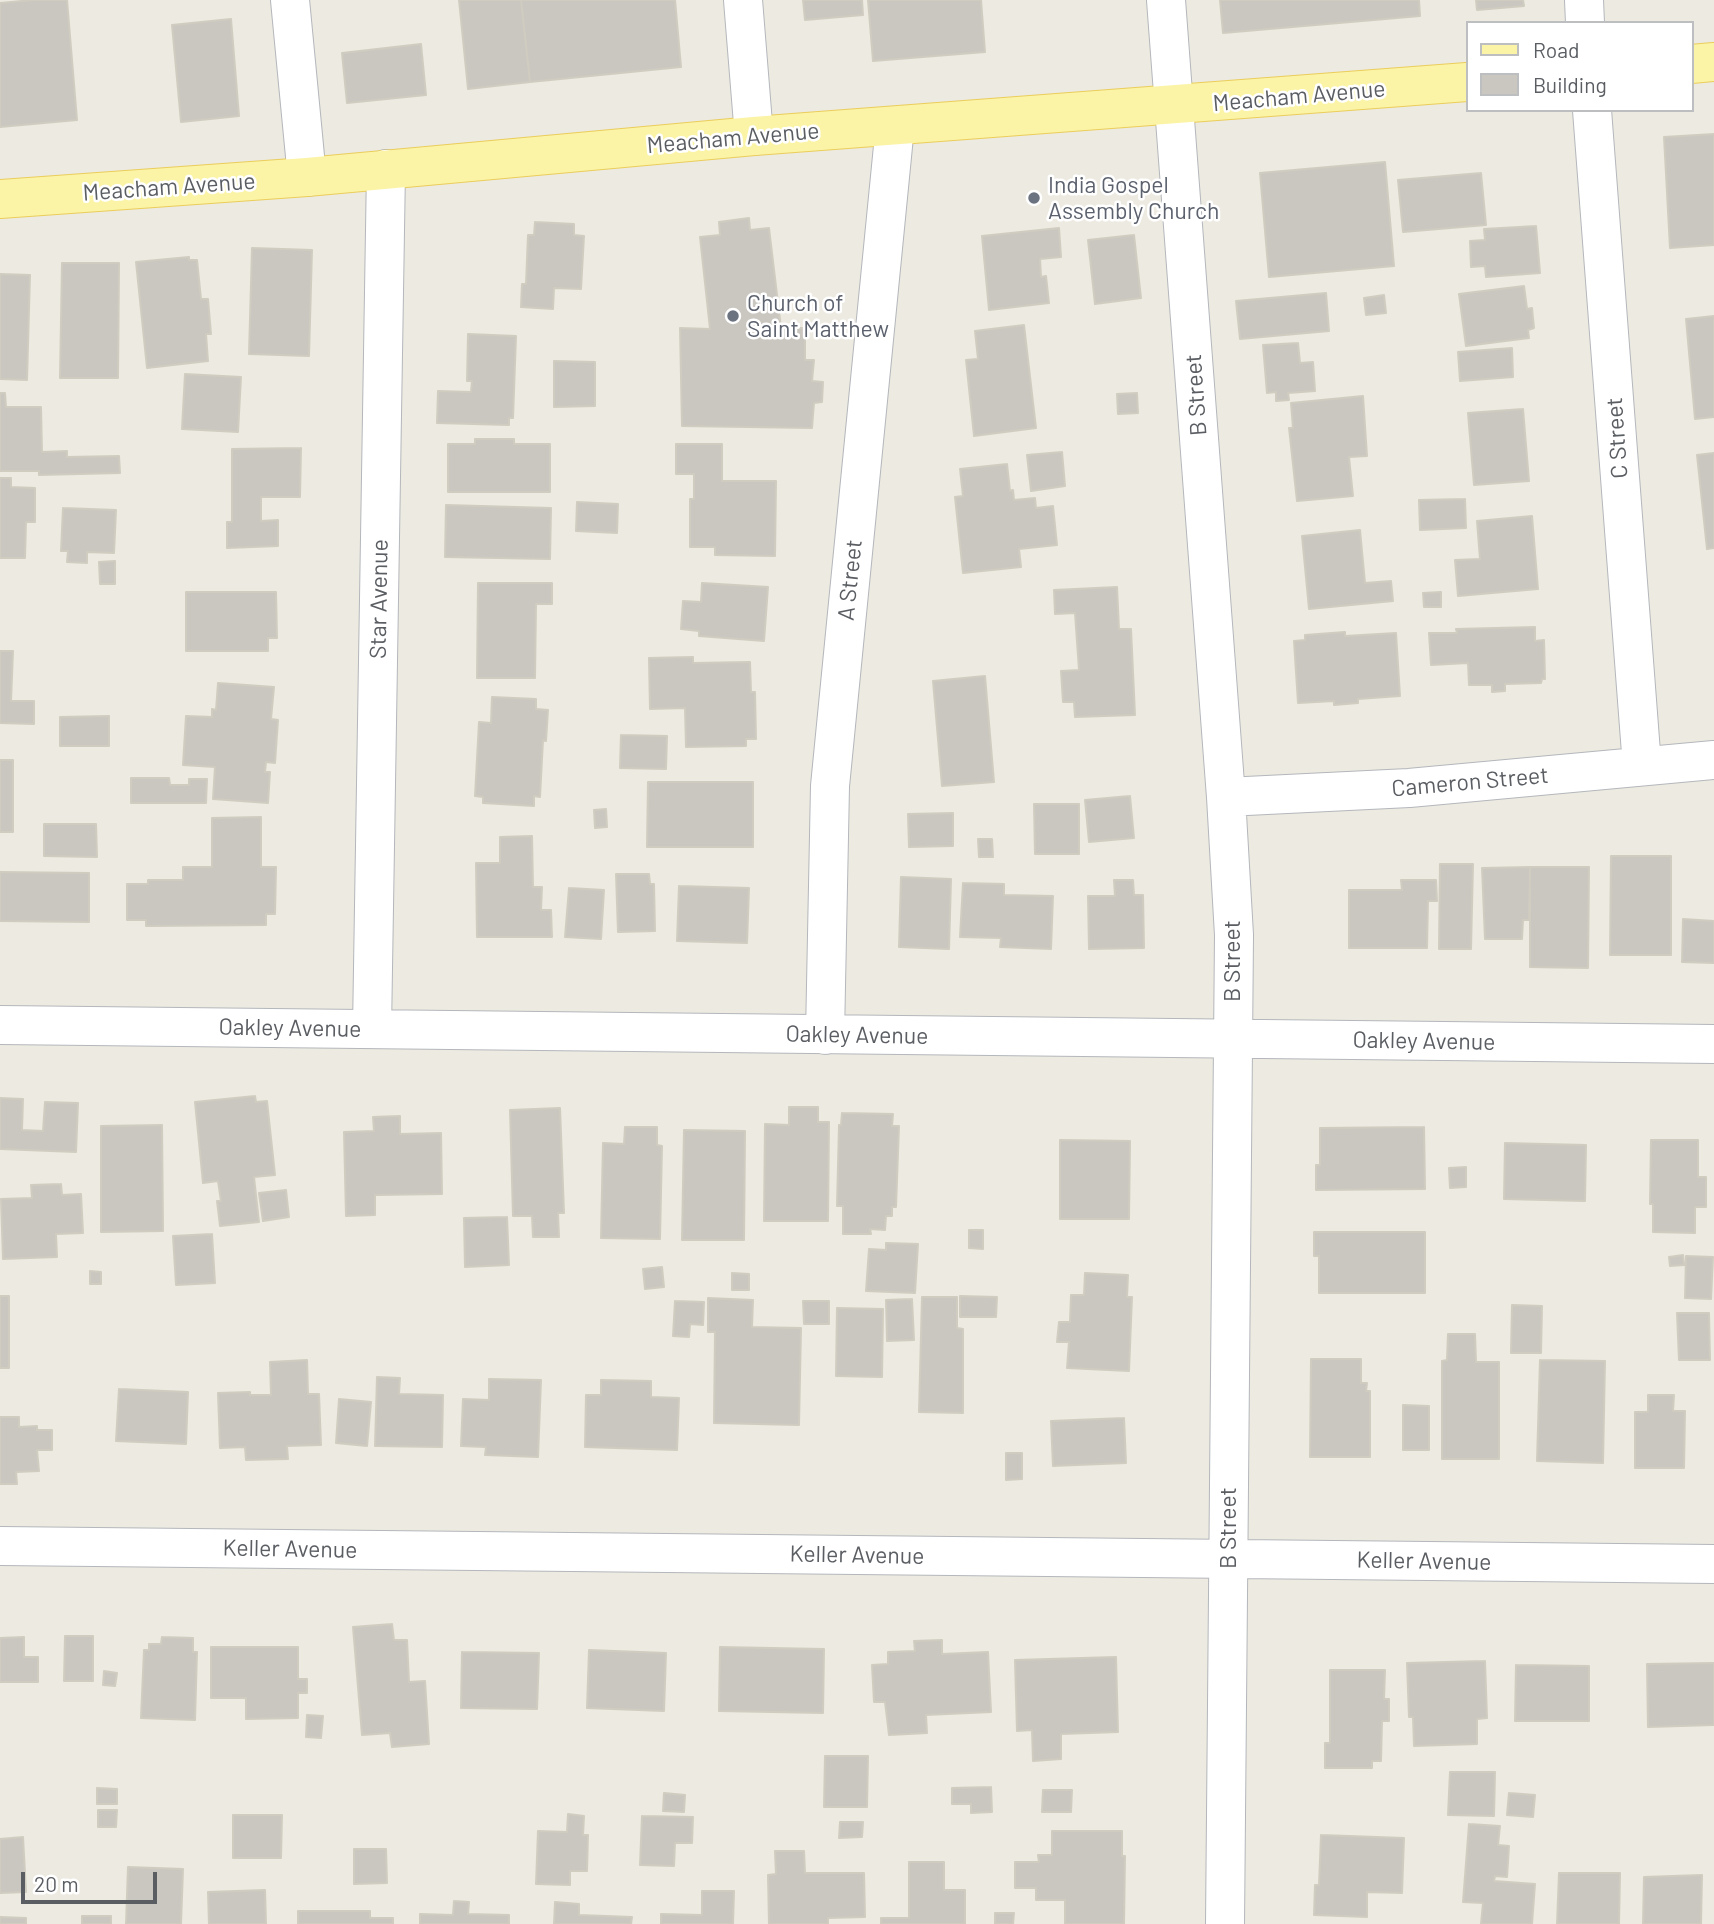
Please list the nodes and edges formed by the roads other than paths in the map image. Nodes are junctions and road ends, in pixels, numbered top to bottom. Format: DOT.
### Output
graph roads {
  1 [pos="290,0"];
  2 [pos="743,0"];
  3 [pos="1166,0"];
  4 [pos="1584,0"];
  5 [pos="1585,21"];
  6 [pos="1714,62"];
  7 [pos="1693,64"];
  8 [pos="1466,82"];
  9 [pos="1174,106"];
  10 [pos="1592,112"];
  11 [pos="895,126"];
  12 [pos="754,136"];
  13 [pos="386,169"];
  14 [pos="307,177"];
  15 [pos="0,199"];
  16 [pos="1714,760"];
  17 [pos="1642,766"];
  18 [pos="1226,797"];
  19 [pos="0,1025"];
  20 [pos="372,1029"];
  21 [pos="825,1035"];
  22 [pos="1231,1039"];
  23 [pos="1714,1044"];
  24 [pos="0,1546"];
  25 [pos="1228,1559"];
  26 [pos="1714,1564"];
  27 [pos="1225,1924"];
  1 -- 14 [label="street"];
  2 -- 12 [label="street"];
  3 -- 9 [label="street, B Street"];
  4 -- 5 [label="street"];
  6 -- 7 [label="main road"];
  8 -- 9 [label="main road, Meacham Avenue"];
  9 -- 11 [label="main road, Meacham Avenue"];
  9 -- 18 [label="street, B Street"];
  10 -- 17 [label="street, C Street"];
  11 -- 12 [label="main road, Meacham Avenue"];
  11 -- 21 [label="street, A Street"];
  12 -- 13 [label="main road, Meacham Avenue"];
  13 -- 14 [label="main road, Meacham Avenue"];
  13 -- 20 [label="street, Star Avenue"];
  14 -- 15 [label="main road, Meacham Avenue"];
  16 -- 17 [label="street, Cameron Street"];
  17 -- 18 [label="street, Cameron Street"];
  18 -- 22 [label="street, B Street"];
  19 -- 20 [label="street, Oakley Avenue"];
  20 -- 21 [label="street, Oakley Avenue"];
  21 -- 22 [label="street, Oakley Avenue"];
  22 -- 23 [label="street, Oakley Avenue"];
  22 -- 25 [label="street, B Street"];
  24 -- 25 [label="street, Keller Avenue"];
  25 -- 26 [label="street, Keller Avenue"];
  25 -- 27 [label="street, B Street"];
}
